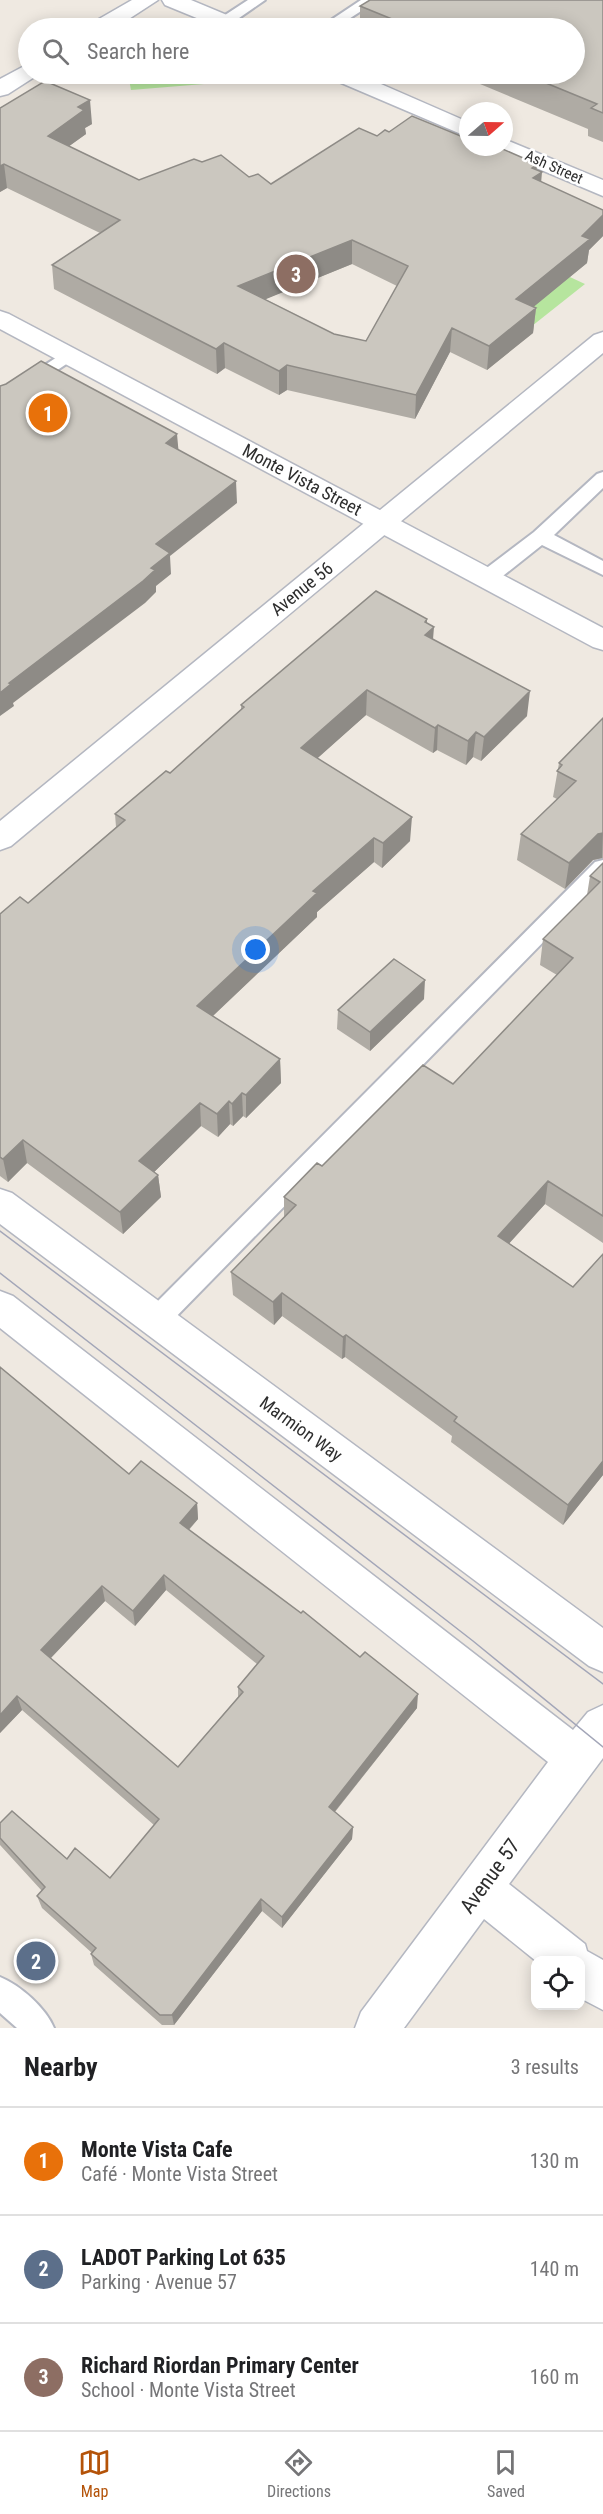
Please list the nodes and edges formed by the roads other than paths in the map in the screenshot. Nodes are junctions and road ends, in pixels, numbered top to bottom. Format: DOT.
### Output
graph roads {
  1 [pos="147,0"];
  2 [pos="173,0"];
  3 [pos="258,0"];
  4 [pos="371,0"];
  5 [pos="117,18"];
  6 [pos="215,18"];
  7 [pos="239,18"];
  8 [pos="342,18"];
  9 [pos="18,78"];
  10 [pos="363,84"];
  11 [pos="0,89"];
  12 [pos="459,126"];
  13 [pos="513,150"];
  14 [pos="603,189"];
  15 [pos="0,319"];
  16 [pos="603,340"];
  17 [pos="68,355"];
  18 [pos="0,402"];
  19 [pos="603,478"];
  20 [pos="383,523"];
  21 [pos="541,536"];
  22 [pos="603,569"];
  23 [pos="487,578"];
  24 [pos="600,634"];
  25 [pos="0,838"];
  26 [pos="603,868"];
  27 [pos="0,1204"];
  28 [pos="0,1307"];
  29 [pos="155,1321"];
  30 [pos="603,1652"];
  31 [pos="603,1726"];
  32 [pos="576,1758"];
  33 [pos="481,1889"];
  34 [pos="564,1956"];
  35 [pos="585,1974"];
  36 [pos="603,1988"];
  37 [pos="0,1992"];
  38 [pos="39,2028"];
  39 [pos="377,2028"];
  1 -- 5 [label="street"];
  2 -- 6 [label="street"];
  3 -- 7 [label="lane"];
  4 -- 8 [label="lane"];
  9 -- 11 [label="street"];
  10 -- 12 [label="street"];
  13 -- 14 [label="street, Ash Street"];
  15 -- 17 [label="street, Monte Vista Street"];
  16 -- 20 [label="street, Avenue 56"];
  17 -- 18 [label="lane"];
  17 -- 20 [label="street, Monte Vista Street"];
  19 -- 21 [label="lane"];
  20 -- 23 [label="street, Monte Vista Street"];
  20 -- 25 [label="street, Avenue 56"];
  21 -- 22 [label="lane"];
  21 -- 23 [label="lane"];
  23 -- 24 [label="street, Monte Vista Street"];
  26 -- 29 [label="lane"];
  27 -- 29 [label="street, Marmion Way"];
  28 -- 32 [label="street"];
  29 -- 30 [label="street, Marmion Way"];
  31 -- 32 [label="street, Avenue 57"];
  32 -- 33 [label="street, Avenue 57"];
  33 -- 34 [label="street"];
  33 -- 39 [label="street, Avenue 57"];
  35 -- 36 [label="street"];
  37 -- 38 [label="lane"];
}
